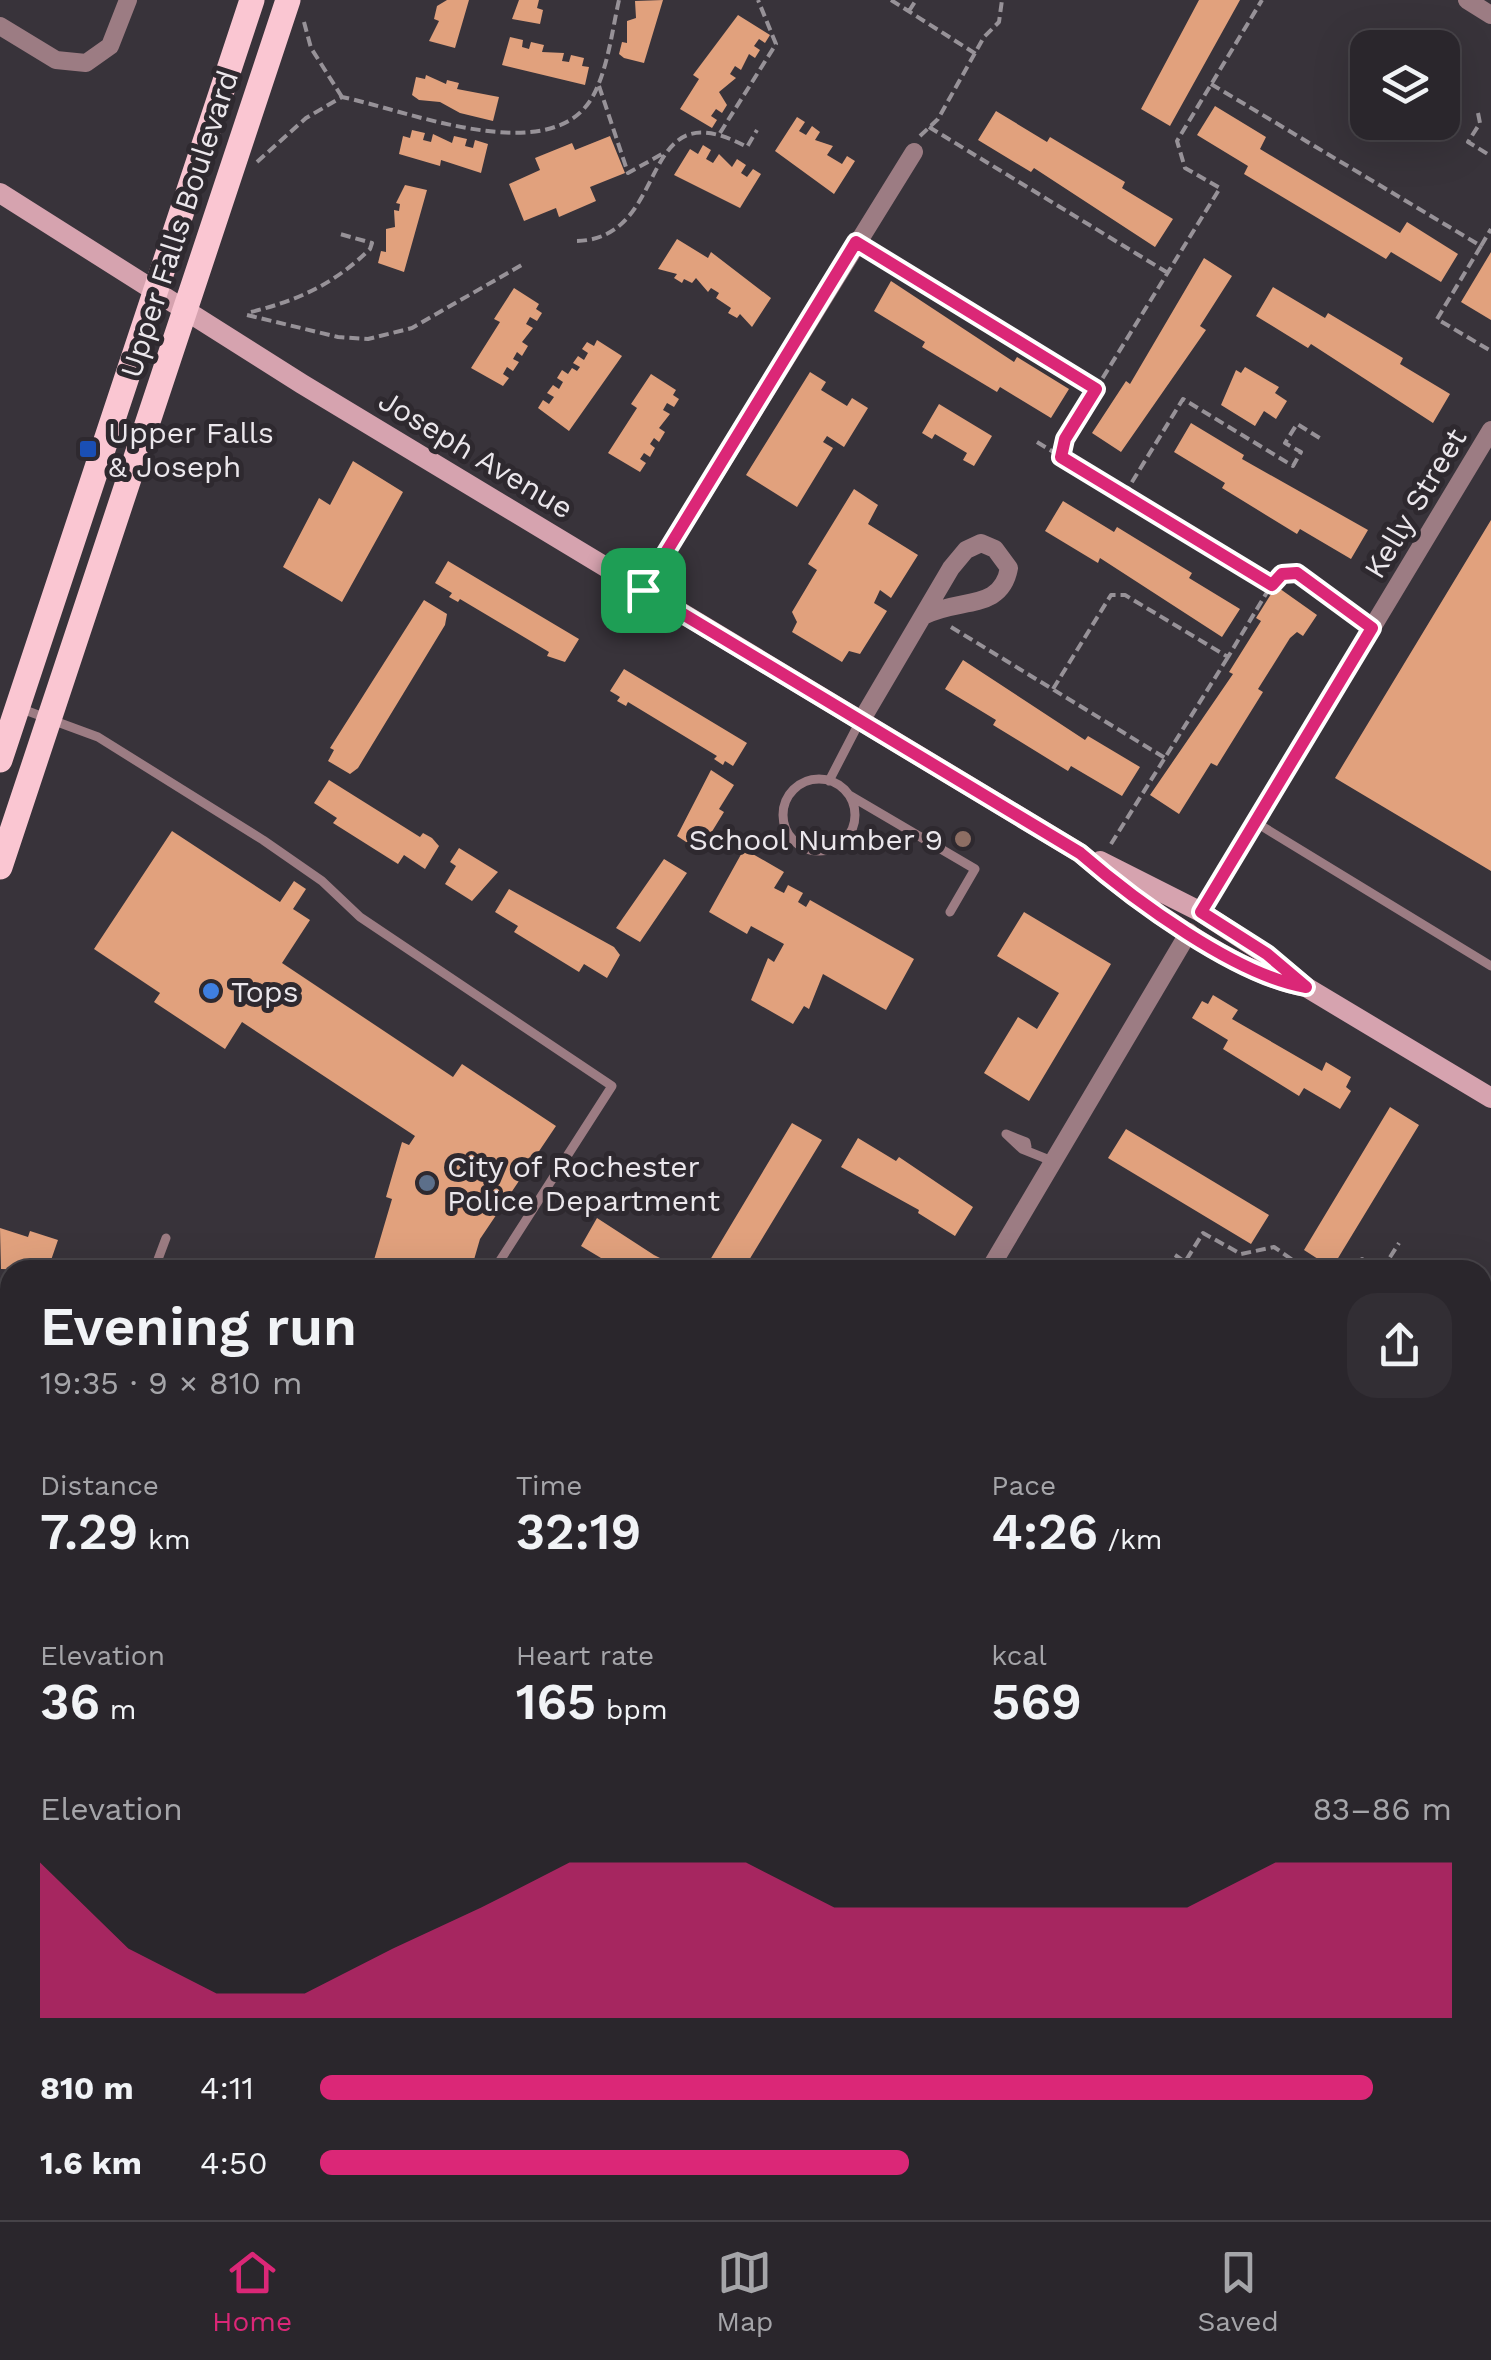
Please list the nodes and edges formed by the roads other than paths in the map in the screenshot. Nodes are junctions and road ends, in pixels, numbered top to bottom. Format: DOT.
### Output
graph roads {
  1 [pos="128,0"];
  2 [pos="252,0"];
  3 [pos="1467,0"];
  4 [pos="296,8"];
  5 [pos="1491,15"];
  6 [pos="0,26"];
  7 [pos="913,148"];
  8 [pos="0,193"];
  9 [pos="156,290"];
  10 [pos="186,309"];
  11 [pos="1491,430"];
  12 [pos="643,590"];
  13 [pos="926,615"];
  14 [pos="17,707"];
  15 [pos="50,718"];
  16 [pos="860,720"];
  17 [pos="0,760"];
  18 [pos="829,781"];
  19 [pos="847,793"];
  20 [pos="1255,822"];
  21 [pos="1090,857"];
  22 [pos="0,867"];
  23 [pos="950,912"];
  24 [pos="1201,912"];
  25 [pos="1190,932"];
  26 [pos="1491,966"];
  27 [pos="1306,987"];
  28 [pos="1490,1094"];
  29 [pos="1026,1147"];
  30 [pos="1053,1162"];
  31 [pos="166,1238"];
  32 [pos="158,1260"];
  33 [pos="500,1260"];
  34 [pos="995,1260"];
  1 -- 6 [label="street"];
  2 -- 9 [label="main road, Upper Falls Boulevard"];
  3 -- 5 [label="street"];
  4 -- 10 [label="main road, Upper Falls Boulevard"];
  7 -- 12 [label="street"];
  8 -- 9 [label="main road, Joseph Avenue"];
  9 -- 10 [label="main road, Joseph Avenue"];
  9 -- 14 [label="main road, Upper Falls Boulevard"];
  10 -- 12 [label="main road, Joseph Avenue"];
  10 -- 15 [label="main road, Upper Falls Boulevard"];
  11 -- 20 [label="street, Kelly Street"];
  12 -- 16 [label="main road, Joseph Avenue"];
  13 -- 13 [label="street"];
  13 -- 16 [label="street"];
  14 -- 15 [label="lane"];
  14 -- 17 [label="main road, Upper Falls Boulevard"];
  15 -- 22 [label="main road, Upper Falls Boulevard"];
  15 -- 33 [label="lane"];
  16 -- 18 [label="lane"];
  16 -- 21 [label="main road, Joseph Avenue"];
  18 -- 19 [label="lane"];
  18 -- 19 [label="lane"];
  19 -- 23 [label="lane"];
  20 -- 24 [label="street, Kelly Street"];
  20 -- 26 [label="lane"];
  21 -- 24 [label="main road, Joseph Avenue"];
  21 -- 25 [label="main road, Joseph Avenue"];
  24 -- 27 [label="main road, Joseph Avenue"];
  25 -- 27 [label="main road, Joseph Avenue"];
  25 -- 30 [label="street"];
  27 -- 28 [label="main road, Joseph Avenue"];
  29 -- 30 [label="lane"];
  30 -- 34 [label="street"];
  31 -- 32 [label="lane"];
}
